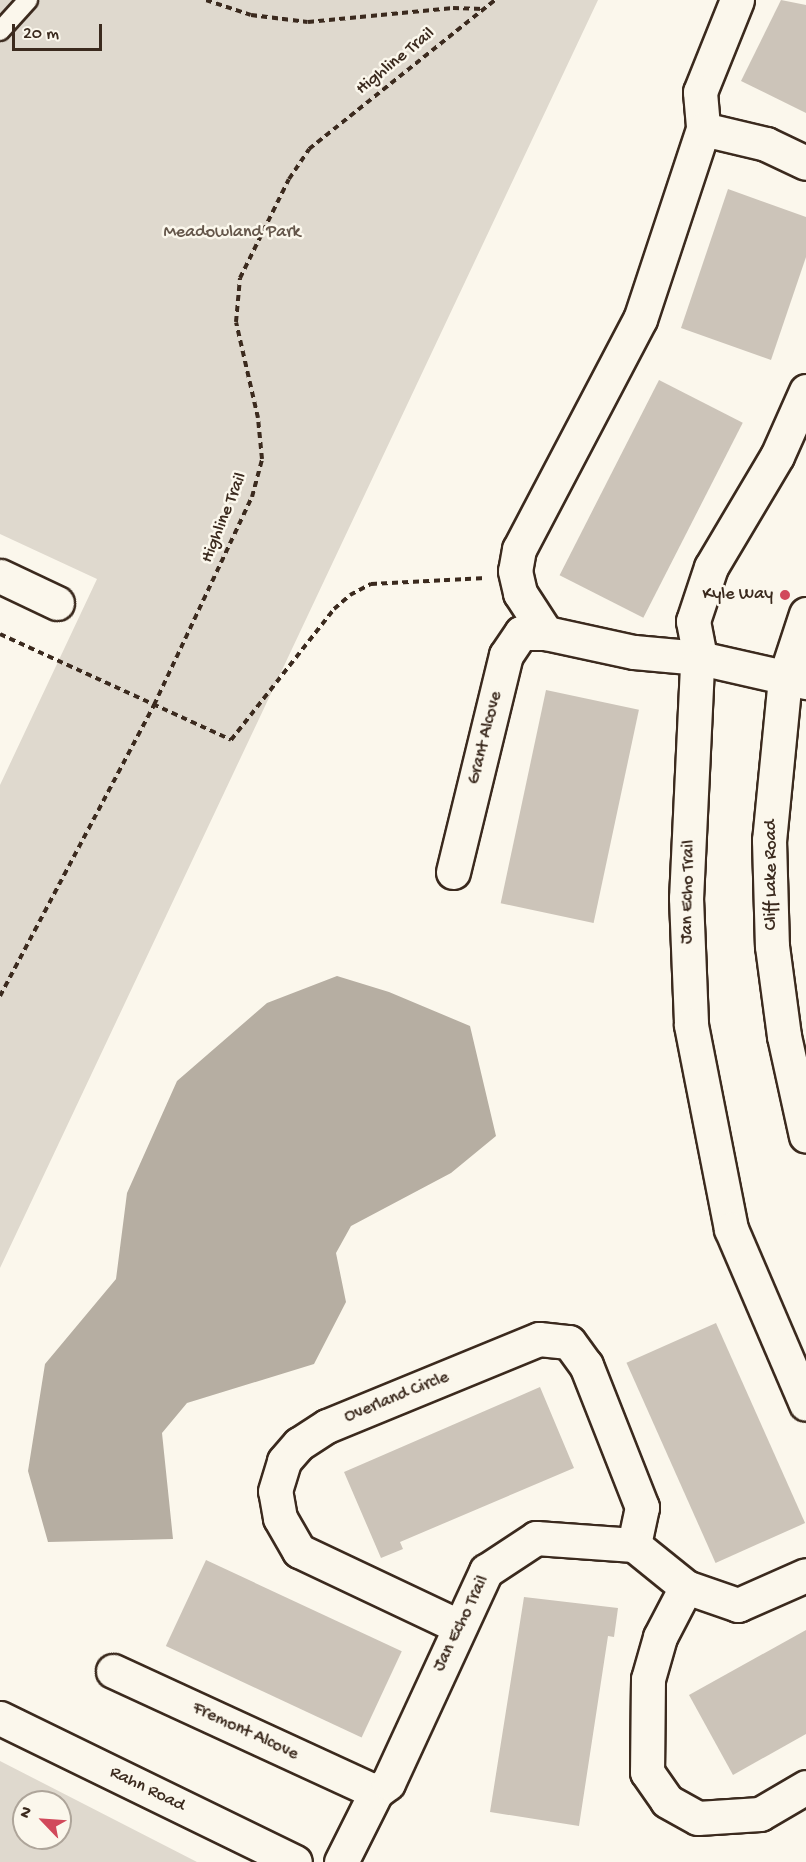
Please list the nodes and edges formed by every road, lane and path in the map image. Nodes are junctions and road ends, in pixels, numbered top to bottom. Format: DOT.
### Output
graph roads {
  1 [pos="28,0"];
  2 [pos="206,0"];
  3 [pos="495,0"];
  4 [pos="737,0"];
  5 [pos="485,9"];
  6 [pos="0,31"];
  7 [pos="703,129"];
  8 [pos="806,163"];
  9 [pos="806,391"];
  10 [pos="516,571"];
  11 [pos="0,576"];
  12 [pos="57,603"];
  13 [pos="806,614"];
  14 [pos="546,633"];
  15 [pos="0,634"];
  16 [pos="700,658"];
  17 [pos="796,680"];
  18 [pos="154,705"];
  19 [pos="453,872"];
  20 [pos="0,996"];
  21 [pos="806,1136"];
  22 [pos="806,1404"];
  23 [pos="634,1545"];
  24 [pos="806,1575"];
  25 [pos="686,1587"];
  26 [pos="458,1626"];
  27 [pos="113,1671"];
  28 [pos="0,1718"];
  29 [pos="806,1787"];
  30 [pos="376,1792"];
  31 [pos="295,1862"];
  32 [pos="341,1862"];
  1 -- 6 [label="lane"];
  2 -- 5 [label="path"];
  3 -- 5 [label="path, Highline Trail"];
  4 -- 7 [label="street"];
  5 -- 18 [label="path, Highline Trail"];
  7 -- 8 [label="street"];
  7 -- 10 [label="street"];
  9 -- 16 [label="street, Jan Echo Trail"];
  10 -- 14 [label="street"];
  10 -- 18 [label="path"];
  11 -- 12 [label="street"];
  13 -- 17 [label="street, Cliff Lake Road"];
  14 -- 16 [label="street"];
  14 -- 19 [label="street, Grant Alcove"];
  15 -- 18 [label="path"];
  16 -- 17 [label="street"];
  16 -- 22 [label="street, Jan Echo Trail"];
  17 -- 21 [label="street, Cliff Lake Road"];
  18 -- 20 [label="path, Highline Trail"];
  23 -- 25 [label="street"];
  23 -- 26 [label="street, Jan Echo Trail"];
  23 -- 26 [label="street, Overland Circle"];
  24 -- 25 [label="street"];
  25 -- 29 [label="street"];
  26 -- 30 [label="street, Jan Echo Trail"];
  27 -- 30 [label="street, Fremont Alcove"];
  28 -- 31 [label="street, Rahn Road"];
  30 -- 32 [label="street, Jan Echo Trail"];
}
